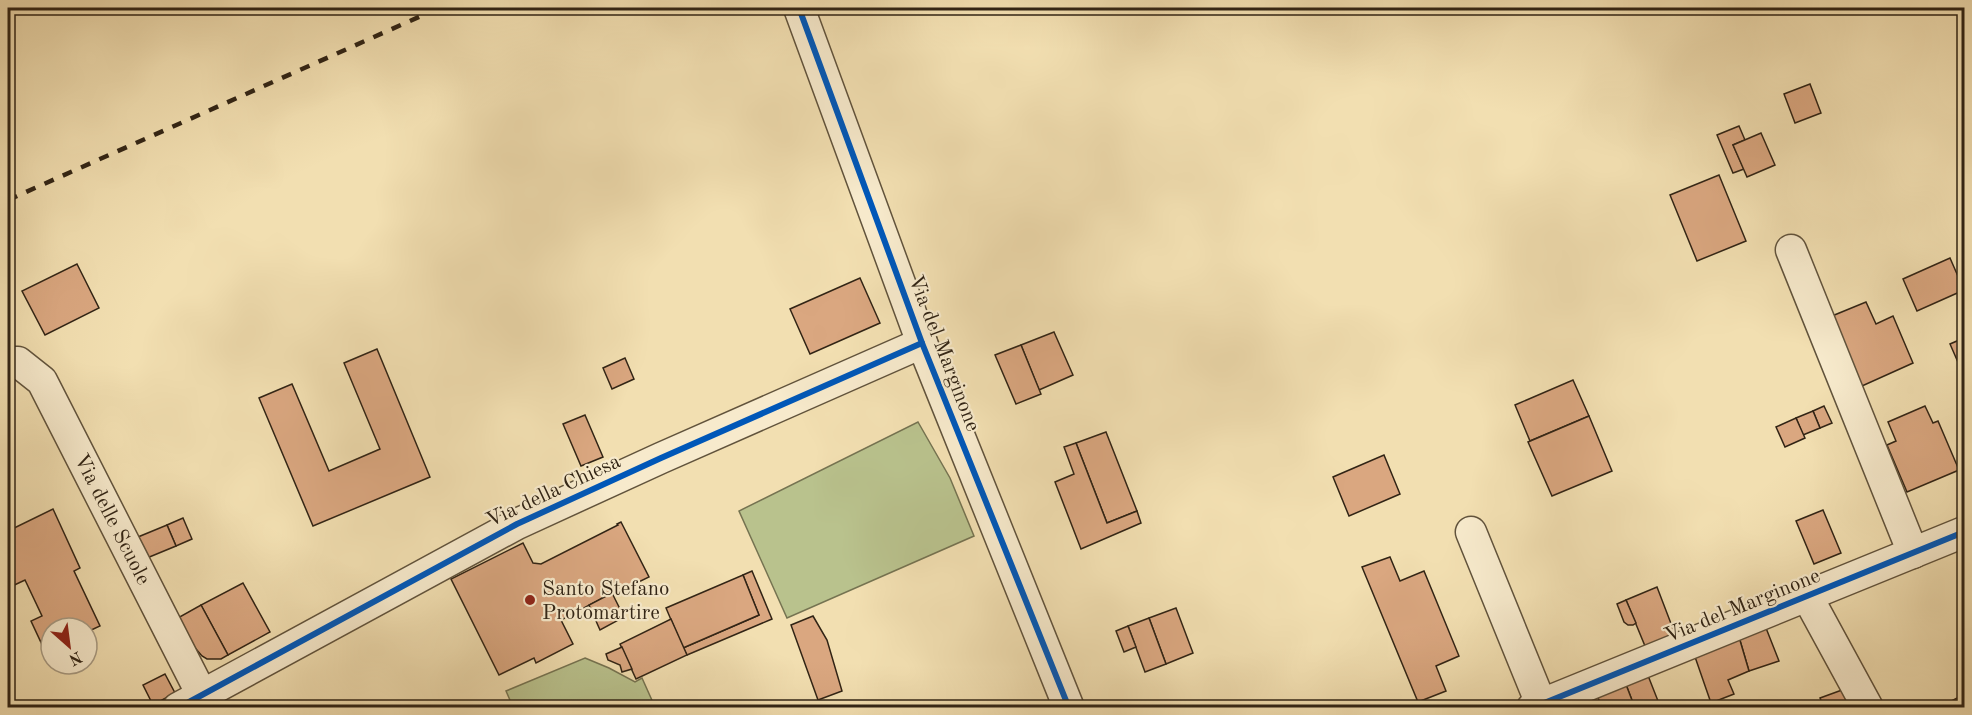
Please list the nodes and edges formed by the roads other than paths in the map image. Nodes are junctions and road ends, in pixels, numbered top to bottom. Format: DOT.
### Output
graph roads {
  1 [pos="799,8"];
  2 [pos="1791,250"];
  3 [pos="922,343"];
  4 [pos="8,362"];
  5 [pos="1471,532"];
  6 [pos="1965,532"];
  7 [pos="1913,553"];
  8 [pos="1807,596"];
  9 [pos="190,701"];
  10 [pos="1536,706"];
  11 [pos="1069,708"];
  12 [pos="1868,708"];
  1 -- 3 [label="street, Via del Marginone"];
  2 -- 7 [label="street"];
  3 -- 9 [label="street, Via della Chiesa"];
  3 -- 11 [label="street, Via del Marginone"];
  4 -- 9 [label="street, Via delle Scuole"];
  5 -- 10 [label="street"];
  6 -- 7 [label="street, Via del Marginone"];
  7 -- 8 [label="street, Via del Marginone"];
  8 -- 10 [label="street, Via del Marginone"];
  8 -- 12 [label="street"];
}
